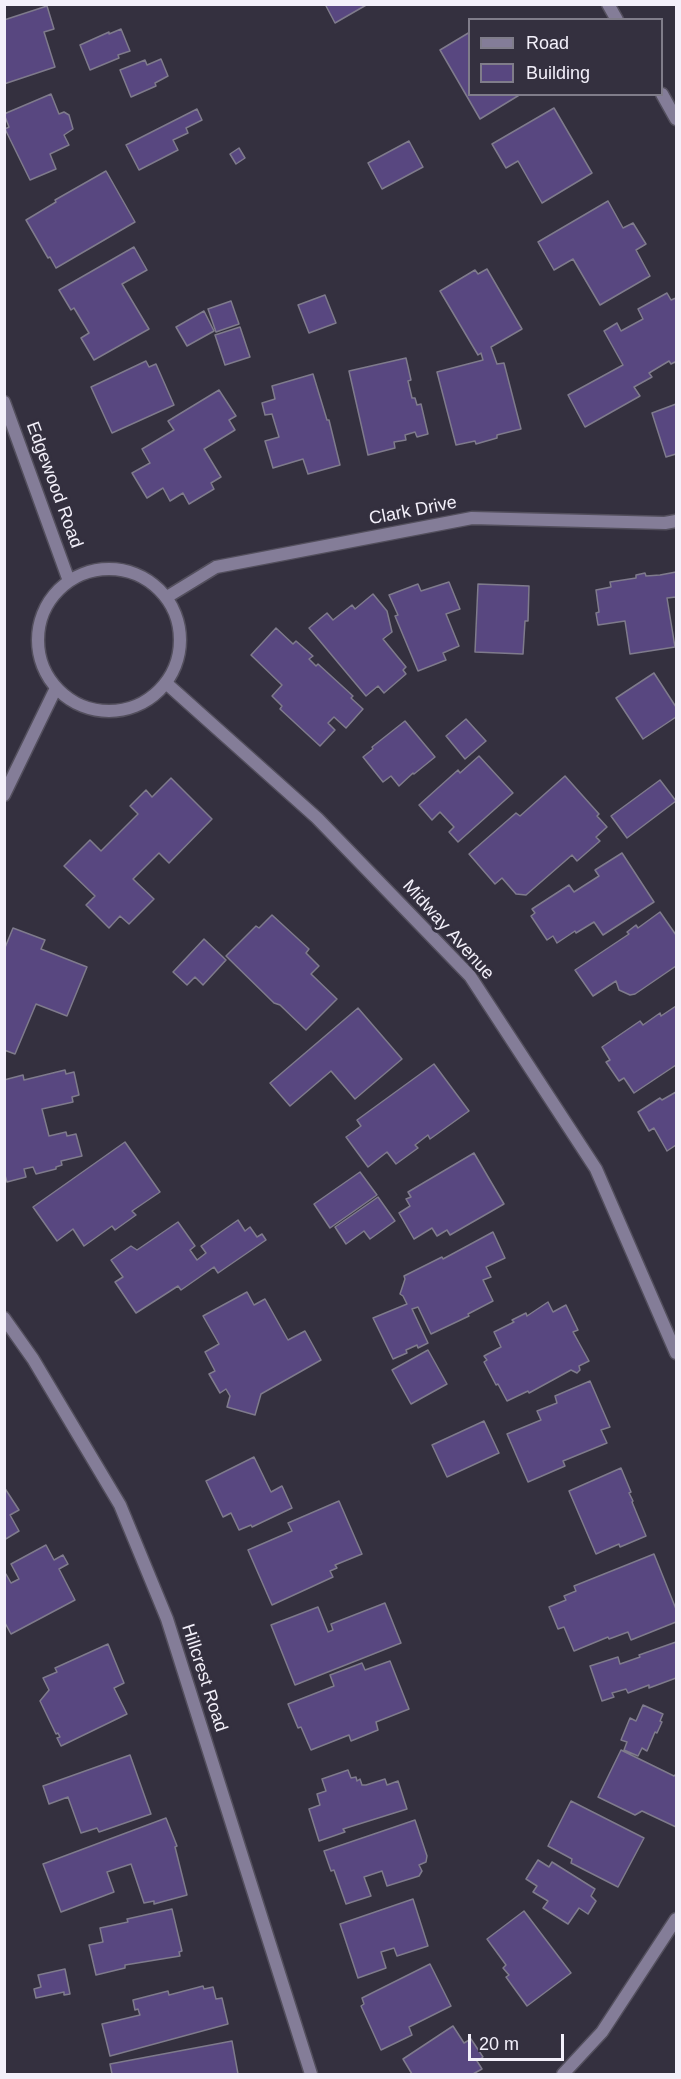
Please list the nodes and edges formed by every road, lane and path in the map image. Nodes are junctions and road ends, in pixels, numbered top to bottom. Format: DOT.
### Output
graph roads {
  1 [pos="608,4"];
  2 [pos="616,18"];
  3 [pos="663,96"];
  4 [pos="676,119"];
  5 [pos="4,402"];
  6 [pos="676,521"];
  7 [pos="69,581"];
  8 [pos="167,597"];
  9 [pos="166,683"];
  10 [pos="56,688"];
  11 [pos="4,795"];
  12 [pos="4,1318"];
  13 [pos="676,1353"];
  14 [pos="676,1919"];
  15 [pos="310,2074"];
  16 [pos="563,2074"];
  1 -- 2 [label="street"];
  3 -- 4 [label="street"];
  5 -- 7 [label="street, Edgewood Road"];
  6 -- 8 [label="street, Clark Drive"];
  7 -- 8 [label="street"];
  7 -- 10 [label="street"];
  8 -- 9 [label="street"];
  9 -- 10 [label="street"];
  9 -- 13 [label="street, Midway Avenue"];
  10 -- 11 [label="street"];
  12 -- 15 [label="street, Hillcrest Road"];
  14 -- 16 [label="street"];
}
